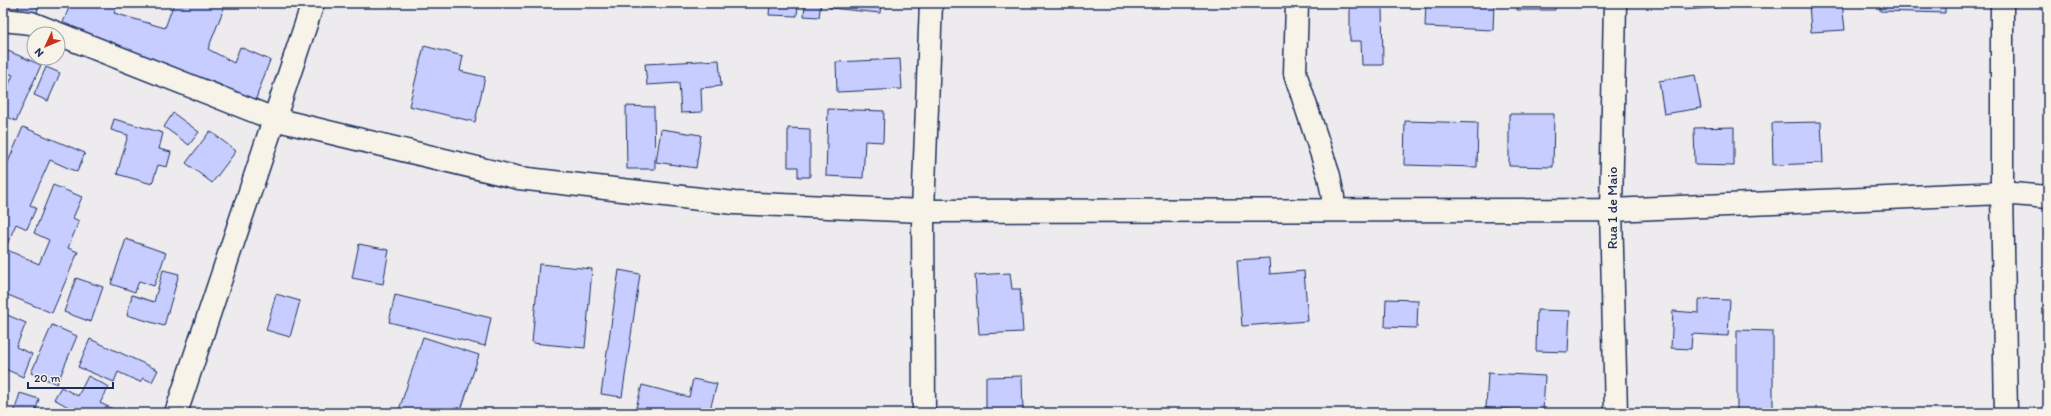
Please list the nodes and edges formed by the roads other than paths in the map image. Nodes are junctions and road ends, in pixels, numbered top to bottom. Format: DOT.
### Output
graph roads {
  1 [pos="313,3"];
  2 [pos="931,3"];
  3 [pos="1297,3"];
  4 [pos="1615,3"];
  5 [pos="2002,3"];
  6 [pos="3,20"];
  7 [pos="274,119"];
  8 [pos="2002,193"];
  9 [pos="2048,197"];
  10 [pos="1332,210"];
  11 [pos="1611,210"];
  12 [pos="923,212"];
  13 [pos="176,413"];
  14 [pos="924,413"];
  15 [pos="1616,413"];
  16 [pos="2006,413"];
  1 -- 7 [label="street"];
  2 -- 12 [label="street"];
  3 -- 10 [label="street"];
  4 -- 11 [label="street, Rua 1 de Maio"];
  5 -- 8 [label="street"];
  6 -- 7 [label="street"];
  7 -- 12 [label="street"];
  7 -- 13 [label="street"];
  8 -- 9 [label="street"];
  8 -- 11 [label="street"];
  8 -- 16 [label="street"];
  10 -- 11 [label="street"];
  10 -- 12 [label="street"];
  11 -- 15 [label="street, Rua 1 de Maio"];
  12 -- 14 [label="street"];
}
